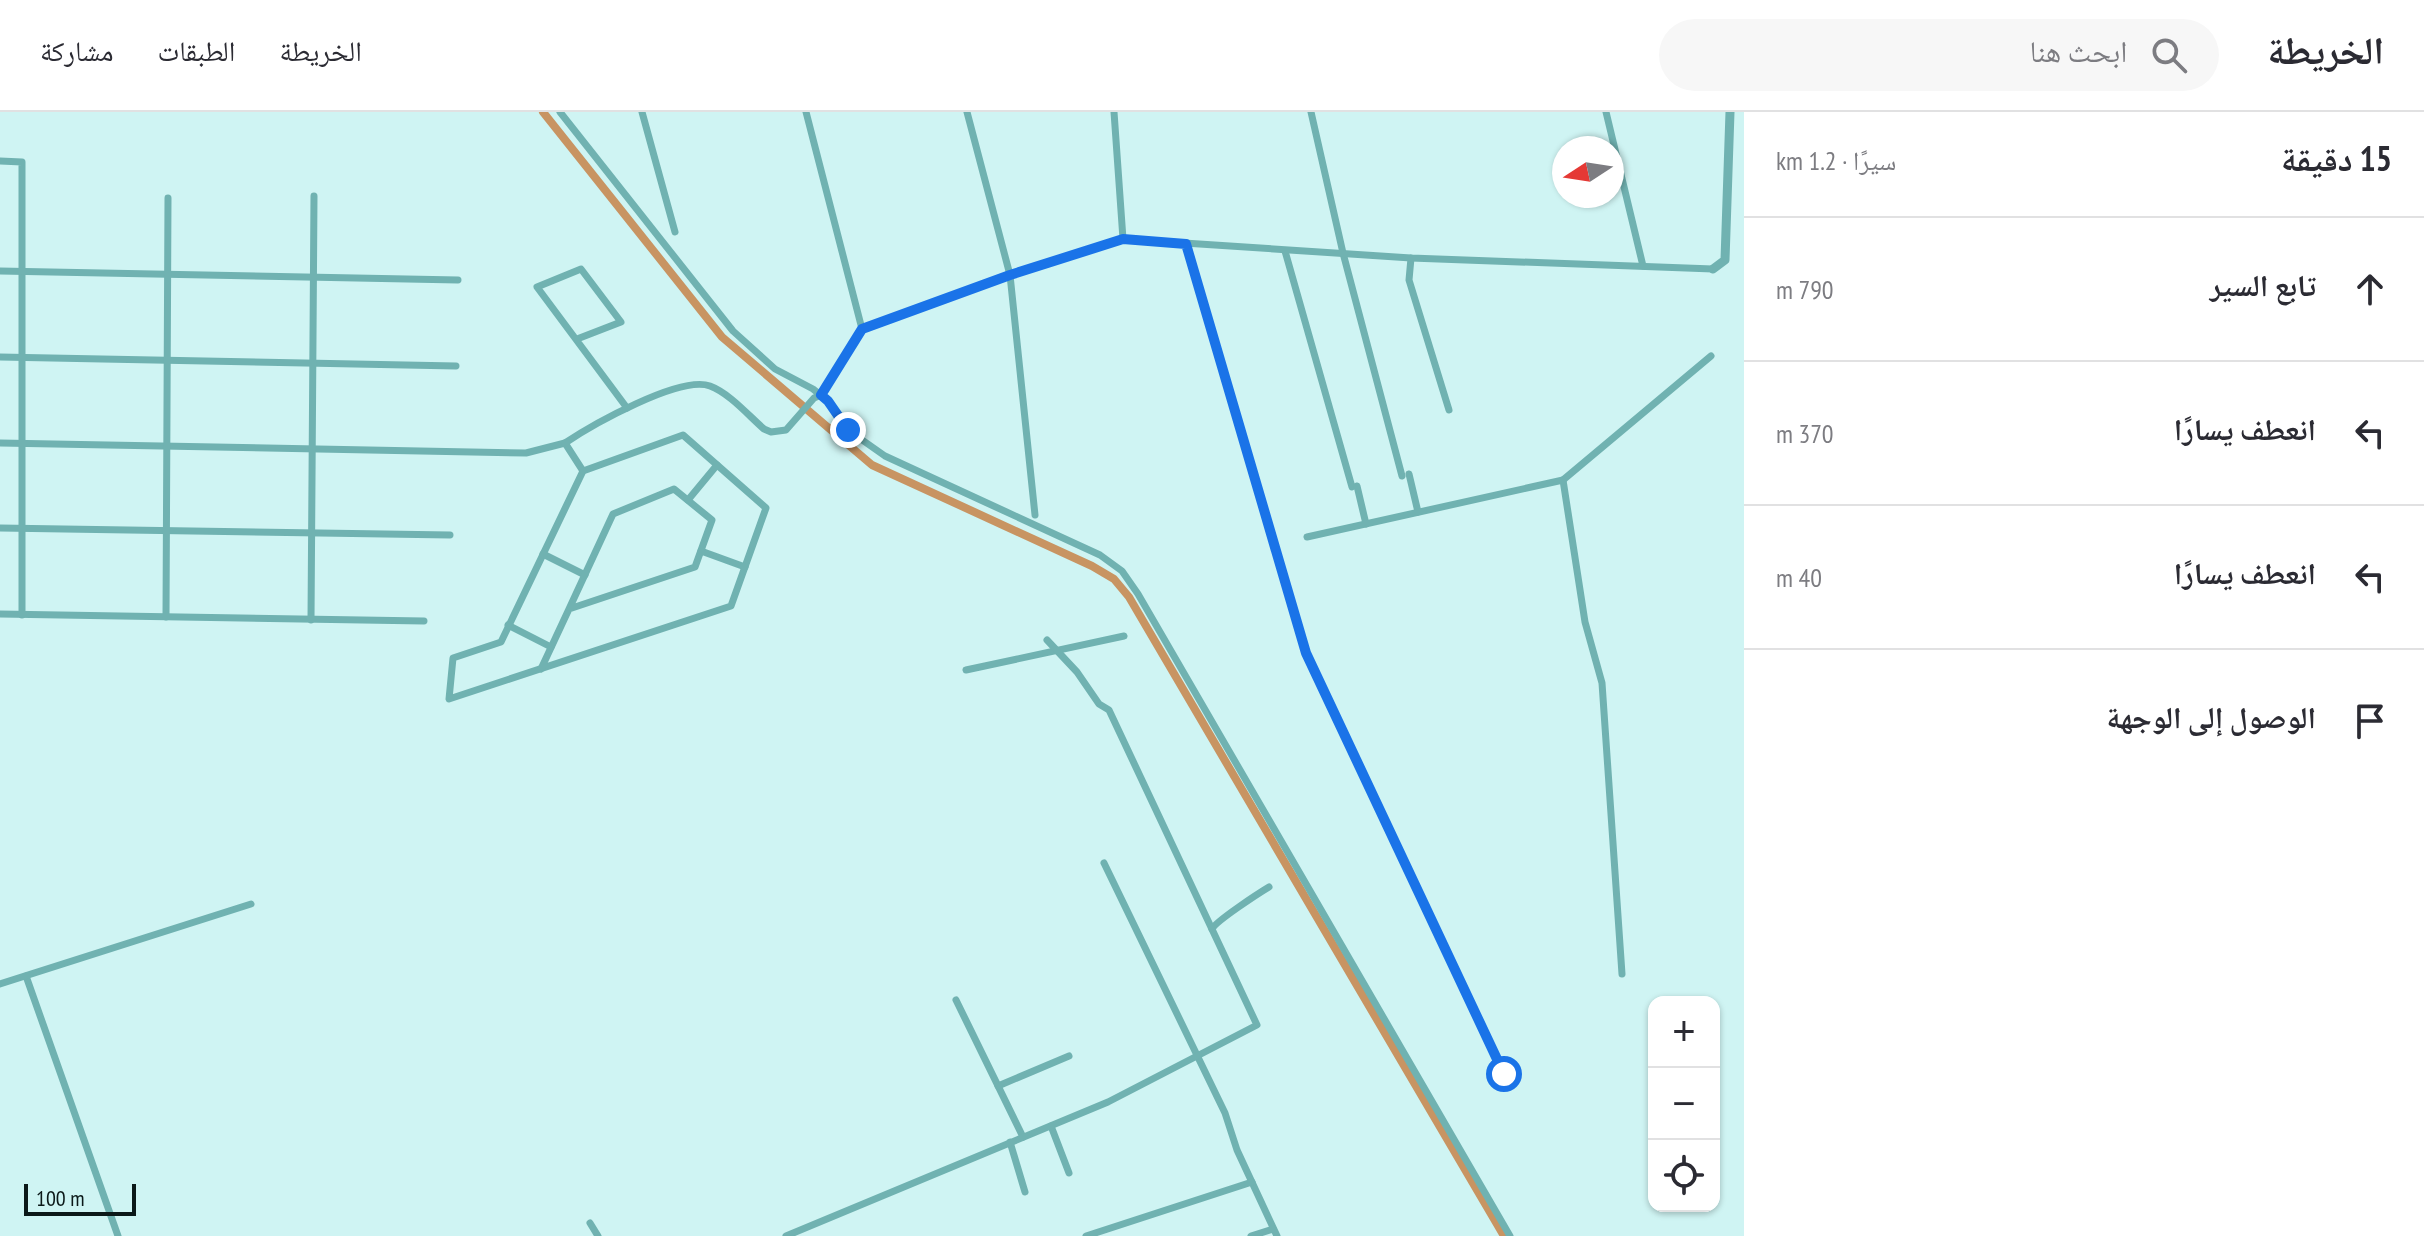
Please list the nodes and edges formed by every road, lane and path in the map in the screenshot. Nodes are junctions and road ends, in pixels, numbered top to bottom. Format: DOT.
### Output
graph roads {
  1 [pos="560,112"];
  2 [pos="642,112"];
  3 [pos="806,112"];
  4 [pos="967,112"];
  5 [pos="1114,112"];
  6 [pos="1311,112"];
  7 [pos="1606,112"];
  8 [pos="1730,112"];
  9 [pos="0,161"];
  10 [pos="314,196"];
  11 [pos="168,198"];
  12 [pos="675,232"];
  13 [pos="1123,239"];
  14 [pos="1186,244"];
  15 [pos="1285,251"];
  16 [pos="1343,253"];
  17 [pos="1411,258"];
  18 [pos="1643,266"];
  19 [pos="1713,269"];
  20 [pos="0,271"];
  21 [pos="22,271"];
  22 [pos="168,274"];
  23 [pos="1010,275"];
  24 [pos="313,277"];
  25 [pos="458,280"];
  26 [pos="862,329"];
  27 [pos="577,339"];
  28 [pos="1711,356"];
  29 [pos="0,357"];
  30 [pos="22,357"];
  31 [pos="167,360"];
  32 [pos="312,363"];
  33 [pos="456,366"];
  34 [pos="818,397"];
  35 [pos="627,408"];
  36 [pos="1449,410"];
  37 [pos="0,443"];
  38 [pos="22,443"];
  39 [pos="565,443"];
  40 [pos="167,446"];
  41 [pos="312,449"];
  42 [pos="717,465"];
  43 [pos="583,471"];
  44 [pos="1563,480"];
  45 [pos="688,500"];
  46 [pos="1418,512"];
  47 [pos="1035,515"];
  48 [pos="1366,524"];
  49 [pos="0,528"];
  50 [pos="22,529"];
  51 [pos="166,531"];
  52 [pos="312,533"];
  53 [pos="450,535"];
  54 [pos="1307,537"];
  55 [pos="701,551"];
  56 [pos="543,554"];
  57 [pos="745,567"];
  58 [pos="585,575"];
  59 [pos="569,609"];
  60 [pos="0,614"];
  61 [pos="22,615"];
  62 [pos="166,617"];
  63 [pos="311,620"];
  64 [pos="424,621"];
  65 [pos="508,625"];
  66 [pos="1124,636"];
  67 [pos="1047,640"];
  68 [pos="551,647"];
  69 [pos="1058,651"];
  70 [pos="541,669"];
  71 [pos="966,670"];
  72 [pos="1104,863"];
  73 [pos="1269,887"];
  74 [pos="251,904"];
  75 [pos="1212,929"];
  76 [pos="1622,974"];
  77 [pos="26,976"];
  78 [pos="0,984"];
  79 [pos="956,1000"];
  80 [pos="1197,1055"];
  81 [pos="1069,1056"];
  82 [pos="1504,1074"];
  83 [pos="998,1086"];
  84 [pos="1051,1126"];
  85 [pos="1023,1137"];
  86 [pos="1010,1142"];
  87 [pos="1069,1173"];
  88 [pos="1252,1182"];
  89 [pos="1025,1192"];
  90 [pos="590,1223"];
  91 [pos="1275,1232"];
  92 [pos="118,1236"];
  93 [pos="598,1236"];
  94 [pos="786,1236"];
  95 [pos="1086,1236"];
  96 [pos="1251,1236"];
  97 [pos="1510,1236"];
  1 -- 34 [label="street"];
  2 -- 12 [label="street"];
  3 -- 26 [label="street"];
  4 -- 23 [label="street"];
  5 -- 13 [label="street"];
  6 -- 16 [label="street"];
  7 -- 18 [label="street"];
  8 -- 19 [label="street"];
  9 -- 21 [label="street"];
  10 -- 24 [label="street"];
  11 -- 22 [label="street"];
  13 -- 14 [label="street"];
  13 -- 23 [label="street"];
  14 -- 15 [label="street"];
  14 -- 82 [label="street"];
  15 -- 16 [label="street"];
  15 -- 48 [label="street"];
  16 -- 17 [label="street"];
  16 -- 46 [label="street"];
  17 -- 18 [label="street"];
  17 -- 36 [label="street"];
  18 -- 19 [label="street"];
  20 -- 21 [label="street"];
  21 -- 22 [label="street"];
  21 -- 30 [label="street"];
  22 -- 24 [label="street"];
  22 -- 31 [label="street"];
  23 -- 26 [label="street"];
  23 -- 47 [label="street"];
  24 -- 25 [label="street"];
  24 -- 32 [label="street"];
  26 -- 34 [label="street"];
  27 -- 27 [label="street"];
  27 -- 35 [label="street"];
  28 -- 44 [label="street"];
  29 -- 30 [label="street"];
  30 -- 31 [label="street"];
  30 -- 38 [label="street"];
  31 -- 32 [label="street"];
  31 -- 40 [label="street"];
  32 -- 33 [label="street"];
  32 -- 41 [label="street"];
  34 -- 35 [label="street"];
  34 -- 97 [label="street"];
  35 -- 39 [label="street"];
  37 -- 38 [label="street"];
  38 -- 40 [label="street"];
  38 -- 50 [label="street"];
  39 -- 41 [label="street"];
  39 -- 43 [label="street"];
  40 -- 41 [label="street"];
  40 -- 51 [label="street"];
  41 -- 52 [label="street"];
  42 -- 43 [label="street"];
  42 -- 45 [label="street"];
  42 -- 57 [label="street"];
  43 -- 56 [label="street"];
  44 -- 46 [label="street"];
  44 -- 76 [label="street"];
  45 -- 55 [label="street"];
  45 -- 58 [label="street"];
  46 -- 48 [label="street"];
  48 -- 54 [label="street"];
  49 -- 50 [label="street"];
  50 -- 51 [label="street"];
  50 -- 61 [label="street"];
  51 -- 52 [label="street"];
  51 -- 62 [label="street"];
  52 -- 53 [label="street"];
  52 -- 63 [label="street"];
  55 -- 57 [label="street"];
  55 -- 59 [label="street"];
  56 -- 58 [label="street"];
  56 -- 65 [label="street"];
  57 -- 70 [label="street"];
  58 -- 59 [label="street"];
  59 -- 68 [label="street"];
  60 -- 61 [label="street"];
  61 -- 62 [label="street"];
  62 -- 63 [label="street"];
  63 -- 64 [label="street"];
  65 -- 68 [label="street"];
  65 -- 70 [label="street"];
  66 -- 69 [label="street"];
  67 -- 69 [label="street"];
  68 -- 70 [label="street"];
  69 -- 71 [label="street"];
  69 -- 75 [label="street"];
  72 -- 80 [label="street"];
  73 -- 75 [label="street"];
  74 -- 77 [label="street"];
  75 -- 80 [label="street"];
  77 -- 78 [label="street"];
  77 -- 92 [label="street"];
  79 -- 83 [label="street"];
  80 -- 84 [label="street"];
  80 -- 88 [label="street"];
  81 -- 83 [label="street"];
  83 -- 85 [label="street"];
  84 -- 85 [label="street"];
  84 -- 87 [label="street"];
  85 -- 86 [label="street"];
  86 -- 89 [label="street"];
  86 -- 94 [label="street"];
  88 -- 91 [label="street"];
  88 -- 95 [label="street"];
  90 -- 93 [label="street"];
  91 -- 96 [label="street"];
}
